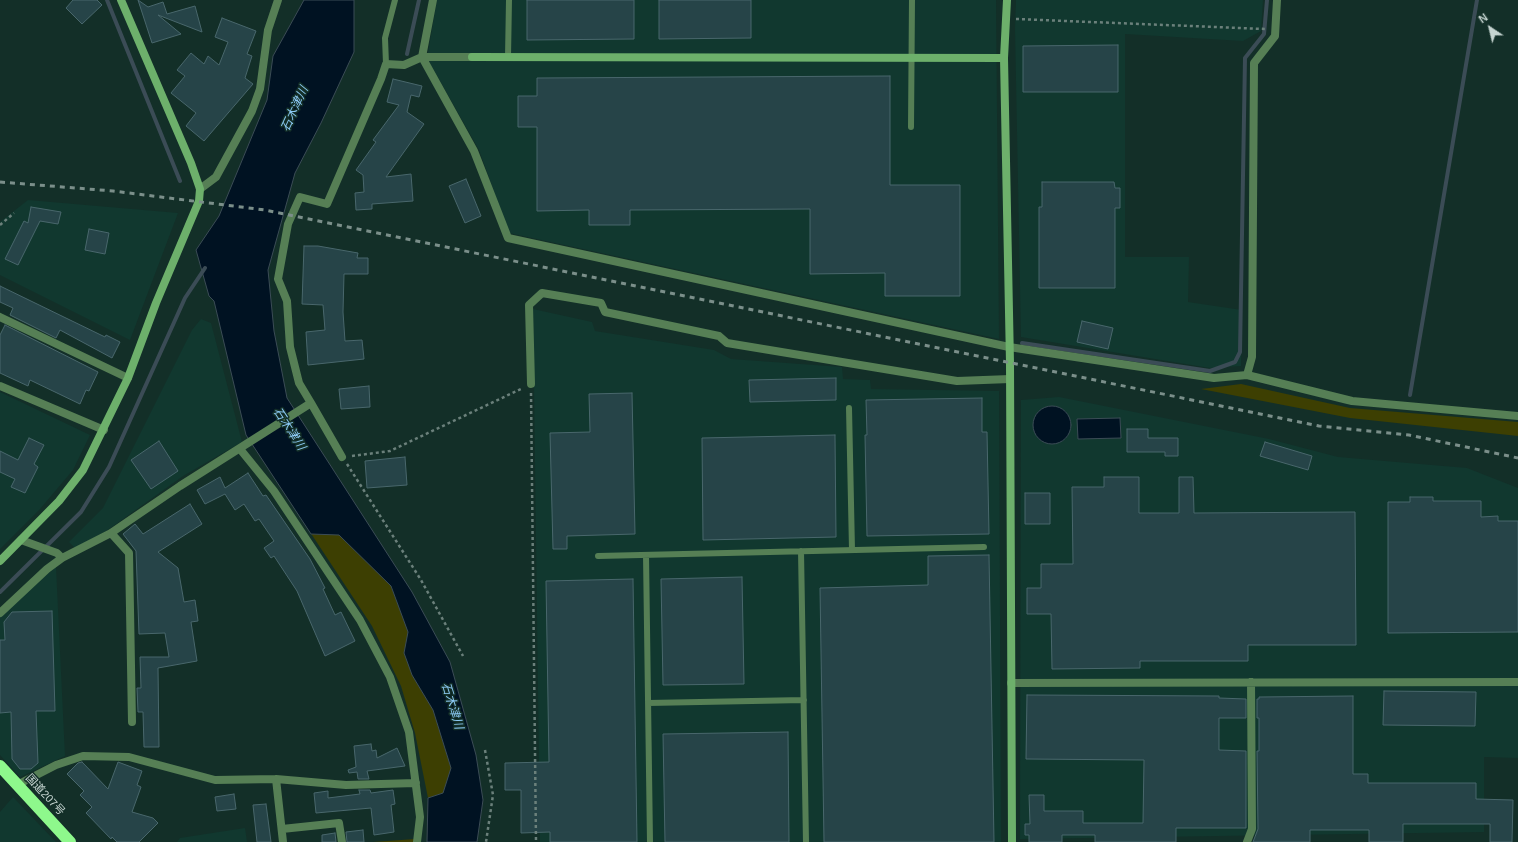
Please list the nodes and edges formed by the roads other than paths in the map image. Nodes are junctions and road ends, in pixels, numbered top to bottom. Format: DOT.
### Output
graph roads {
  1 [pos="121,0"];
  2 [pos="278,0"];
  3 [pos="395,0"];
  4 [pos="433,0"];
  5 [pos="509,0"];
  6 [pos="912,0"];
  7 [pos="1006,0"];
  8 [pos="1277,0"];
  9 [pos="422,57"];
  10 [pos="508,57"];
  11 [pos="911,58"];
  12 [pos="1004,58"];
  13 [pos="386,64"];
  14 [pos="911,127"];
  15 [pos="200,189"];
  16 [pos="0,317"];
  17 [pos="1009,347"];
  18 [pos="1247,375"];
  19 [pos="128,378"];
  20 [pos="1010,379"];
  21 [pos="531,384"];
  22 [pos="0,386"];
  23 [pos="311,403"];
  24 [pos="849,408"];
  25 [pos="1518,416"];
  26 [pos="104,430"];
  27 [pos="243,447"];
  28 [pos="342,457"];
  29 [pos="111,533"];
  30 [pos="21,540"];
  31 [pos="984,547"];
  32 [pos="852,550"];
  33 [pos="801,551"];
  34 [pos="646,555"];
  35 [pos="60,556"];
  36 [pos="598,556"];
  37 [pos="0,561"];
  38 [pos="0,613"];
  39 [pos="1251,682"];
  40 [pos="1518,682"];
  41 [pos="1011,683"];
  42 [pos="804,700"];
  43 [pos="648,703"];
  44 [pos="132,722"];
  45 [pos="0,766"];
  46 [pos="276,778"];
  47 [pos="416,783"];
  48 [pos="18,785"];
  49 [pos="282,829"];
  50 [pos="70,842"];
  51 [pos="283,842"];
  52 [pos="342,842"];
  53 [pos="417,842"];
  54 [pos="650,842"];
  55 [pos="806,842"];
  56 [pos="1012,842"];
  57 [pos="1247,842"];
  1 -- 15 [label="street"];
  2 -- 15 [label="street"];
  3 -- 13 [label="lane"];
  4 -- 9 [label="street"];
  5 -- 10 [label="lane"];
  6 -- 11 [label="lane"];
  7 -- 12 [label="street"];
  8 -- 18 [label="street"];
  9 -- 10 [label="street"];
  9 -- 13 [label="street"];
  9 -- 17 [label="street"];
  10 -- 11 [label="street"];
  11 -- 12 [label="street"];
  11 -- 14 [label="lane"];
  12 -- 17 [label="street"];
  13 -- 23 [label="street"];
  15 -- 19 [label="street"];
  16 -- 19 [label="street"];
  17 -- 18 [label="street"];
  17 -- 20 [label="street"];
  18 -- 25 [label="street"];
  19 -- 26 [label="street"];
  20 -- 21 [label="street"];
  20 -- 41 [label="street"];
  22 -- 26 [label="street"];
  23 -- 27 [label="street"];
  23 -- 28 [label="street"];
  24 -- 32 [label="lane"];
  26 -- 30 [label="street"];
  27 -- 29 [label="street"];
  27 -- 47 [label="street"];
  29 -- 35 [label="street"];
  29 -- 44 [label="street"];
  30 -- 35 [label="street"];
  30 -- 37 [label="street"];
  31 -- 32 [label="lane"];
  32 -- 33 [label="lane"];
  33 -- 34 [label="lane"];
  33 -- 42 [label="lane"];
  34 -- 36 [label="lane"];
  34 -- 43 [label="lane"];
  35 -- 38 [label="street"];
  39 -- 40 [label="street"];
  39 -- 41 [label="street"];
  39 -- 57 [label="street"];
  41 -- 56 [label="street"];
  42 -- 43 [label="lane"];
  42 -- 55 [label="lane"];
  43 -- 54 [label="lane"];
  45 -- 48 [label="highway, 国道207号"];
  46 -- 47 [label="street"];
  46 -- 48 [label="street"];
  46 -- 49 [label="street"];
  47 -- 53 [label="street"];
  48 -- 50 [label="highway, 国道207号"];
  49 -- 51 [label="street"];
  49 -- 52 [label="street"];
}
